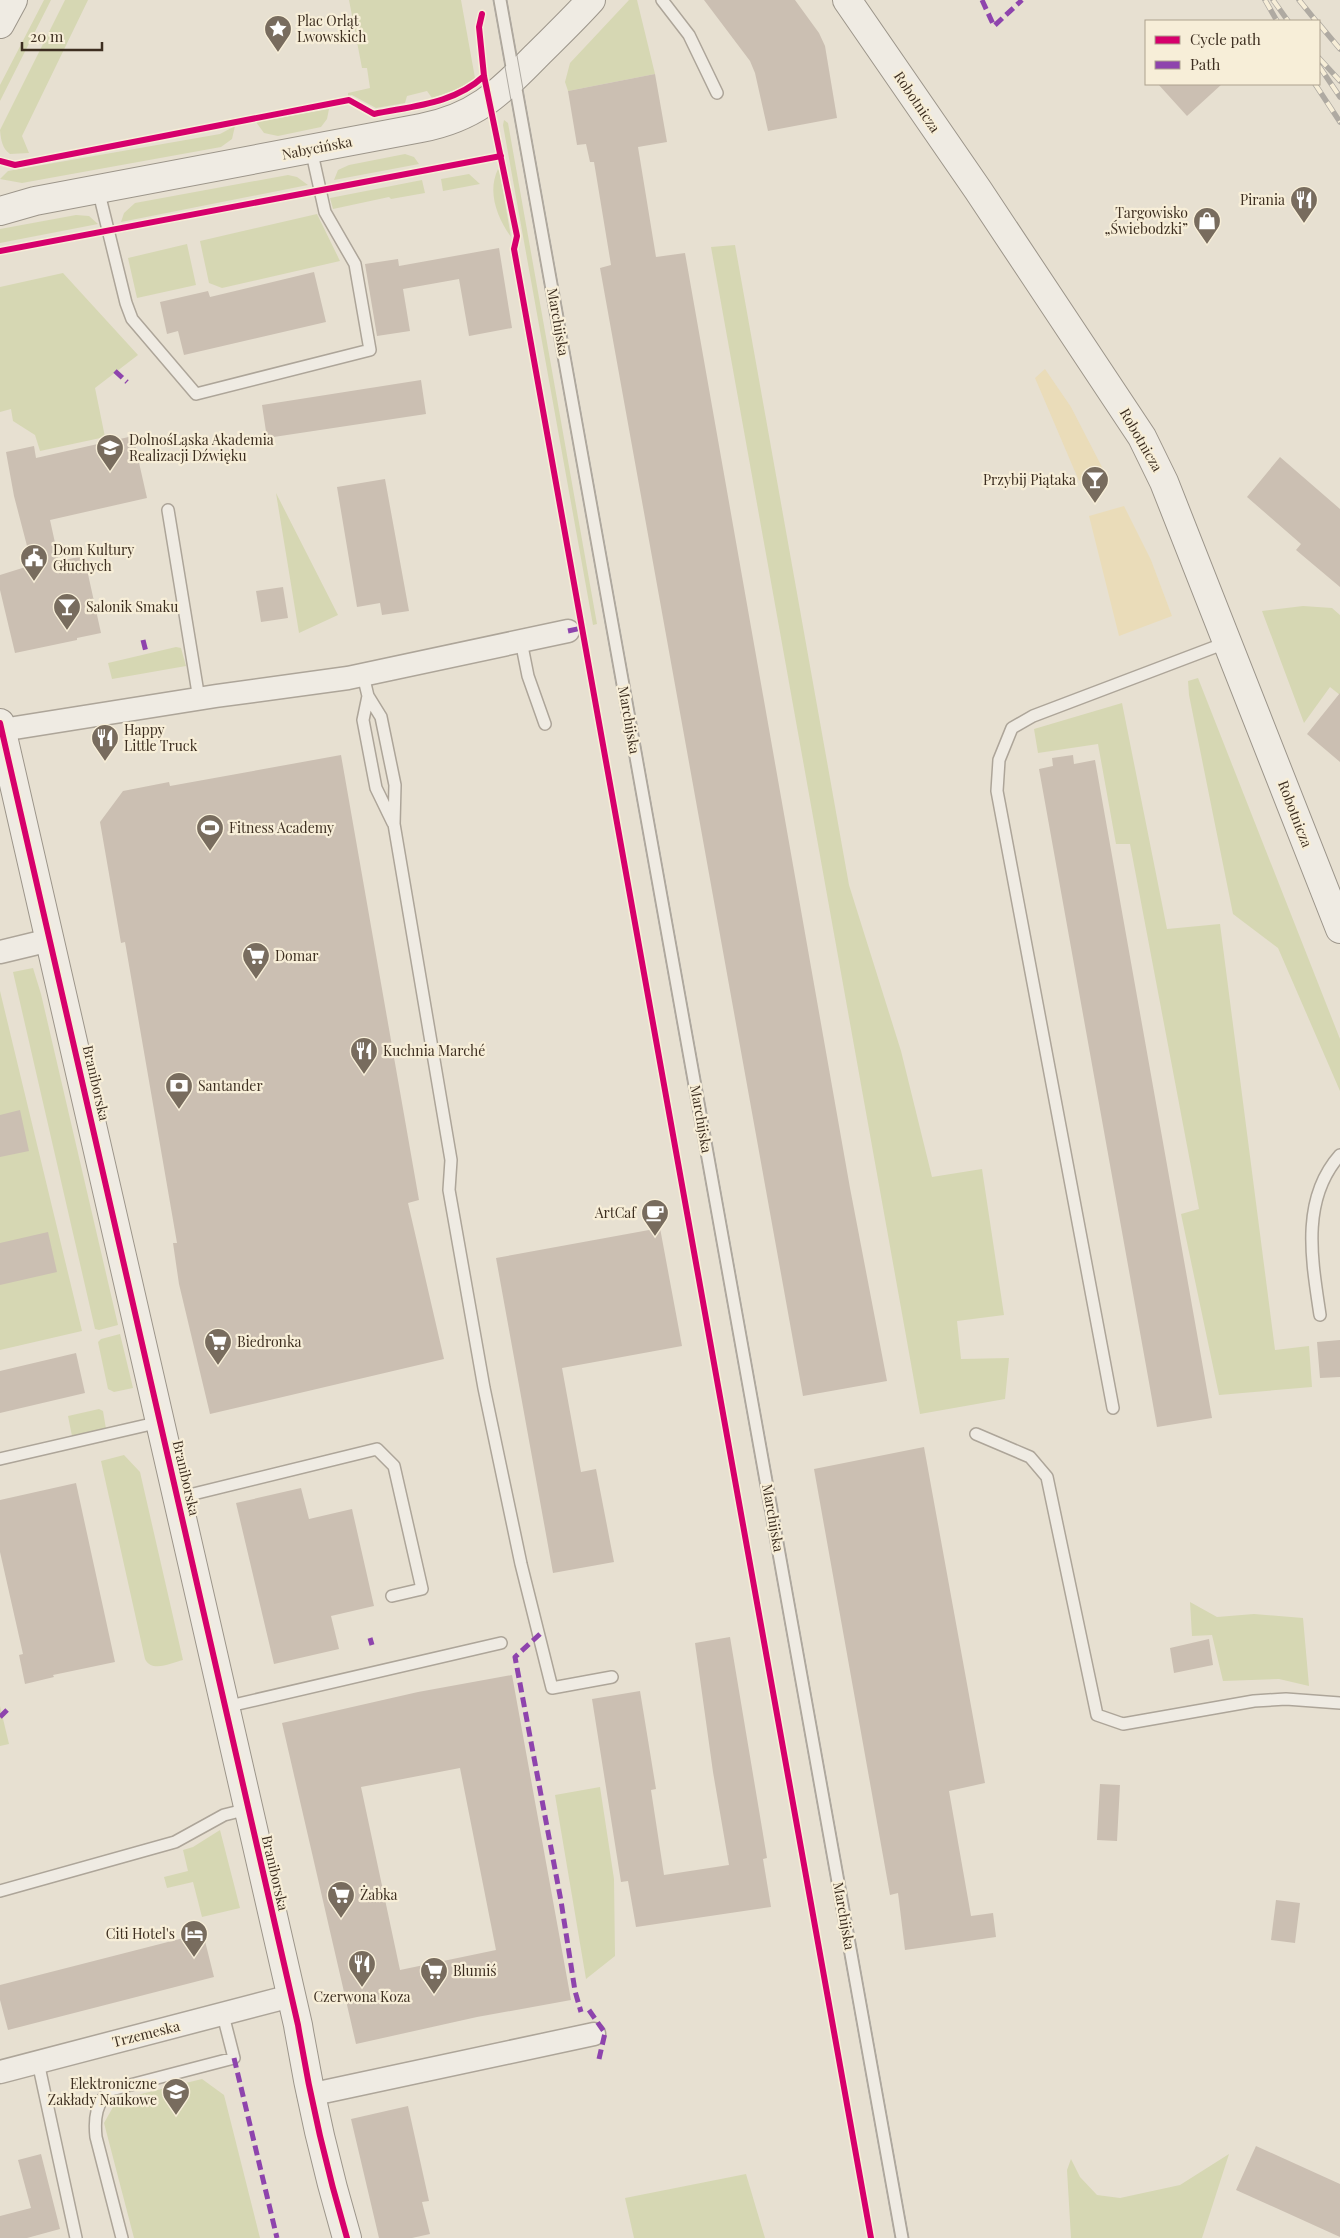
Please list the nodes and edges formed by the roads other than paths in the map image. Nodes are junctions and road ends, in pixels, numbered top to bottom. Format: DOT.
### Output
graph roads {
  1 [pos="500,0"];
  2 [pos="592,0"];
  3 [pos="662,0"];
  4 [pos="847,0"];
  5 [pos="515,80"];
  6 [pos="717,93"];
  7 [pos="311,149"];
  8 [pos="98,189"];
  9 [pos="0,193"];
  10 [pos="35,201"];
  11 [pos="0,211"];
  12 [pos="168,510"];
  13 [pos="568,631"];
  14 [pos="521,641"];
  15 [pos="1228,642"];
  16 [pos="366,685"];
  17 [pos="199,699"];
  18 [pos="545,724"];
  19 [pos="1,726"];
  20 [pos="394,824"];
  21 [pos="1340,929"];
  22 [pos="50,940"];
  23 [pos="0,952"];
  24 [pos="1340,1156"];
  25 [pos="1320,1316"];
  26 [pos="1113,1408"];
  27 [pos="160,1422"];
  28 [pos="976,1434"];
  29 [pos="0,1459"];
  30 [pos="178,1498"];
  31 [pos="392,1596"];
  32 [pos="500,1643"];
  33 [pos="612,1676"];
  34 [pos="1340,1703"];
  35 [pos="225,1707"];
  36 [pos="248,1809"];
  37 [pos="0,1891"];
  38 [pos="291,1996"];
  39 [pos="223,2015"];
  40 [pos="594,2034"];
  41 [pos="38,2062"];
  42 [pos="0,2072"];
  43 [pos="309,2095"];
  44 [pos="76,2238"];
  45 [pos="122,2238"];
  46 [pos="347,2238"];
  47 [pos="902,2238"];
  1 -- 5 [label="lane, Marchijska"];
  2 -- 5 [label="street, Nabycińska"];
  3 -- 6 [label="lane"];
  4 -- 15 [label="street, Robotnicza"];
  5 -- 7 [label="street, Nabycińska"];
  5 -- 47 [label="lane, Marchijska"];
  7 -- 8 [label="street, Nabycińska"];
  7 -- 8 [label="lane"];
  8 -- 10 [label="street, Nabycińska"];
  9 -- 10 [label="street"];
  10 -- 11 [label="street, Nabycińska"];
  12 -- 17 [label="lane"];
  13 -- 14 [label="street"];
  14 -- 16 [label="street"];
  14 -- 18 [label="lane"];
  15 -- 21 [label="street, Robotnicza"];
  15 -- 26 [label="lane"];
  16 -- 17 [label="street"];
  16 -- 20 [label="lane"];
  16 -- 20 [label="lane"];
  17 -- 19 [label="street"];
  19 -- 22 [label="street, Braniborska"];
  20 -- 33 [label="lane"];
  22 -- 23 [label="street"];
  22 -- 27 [label="street, Braniborska"];
  24 -- 25 [label="lane"];
  27 -- 29 [label="lane"];
  27 -- 30 [label="street, Braniborska"];
  28 -- 34 [label="lane"];
  30 -- 31 [label="lane"];
  30 -- 35 [label="street, Braniborska"];
  32 -- 35 [label="lane"];
  35 -- 36 [label="street, Braniborska"];
  36 -- 37 [label="lane"];
  36 -- 38 [label="street, Braniborska"];
  38 -- 39 [label="street, Trzemeska"];
  38 -- 43 [label="street, Braniborska"];
  39 -- 41 [label="street, Trzemeska"];
  39 -- 45 [label="lane"];
  40 -- 43 [label="street"];
  41 -- 42 [label="street, Trzemeska"];
  41 -- 44 [label="lane"];
  43 -- 46 [label="street, Braniborska"];
}
